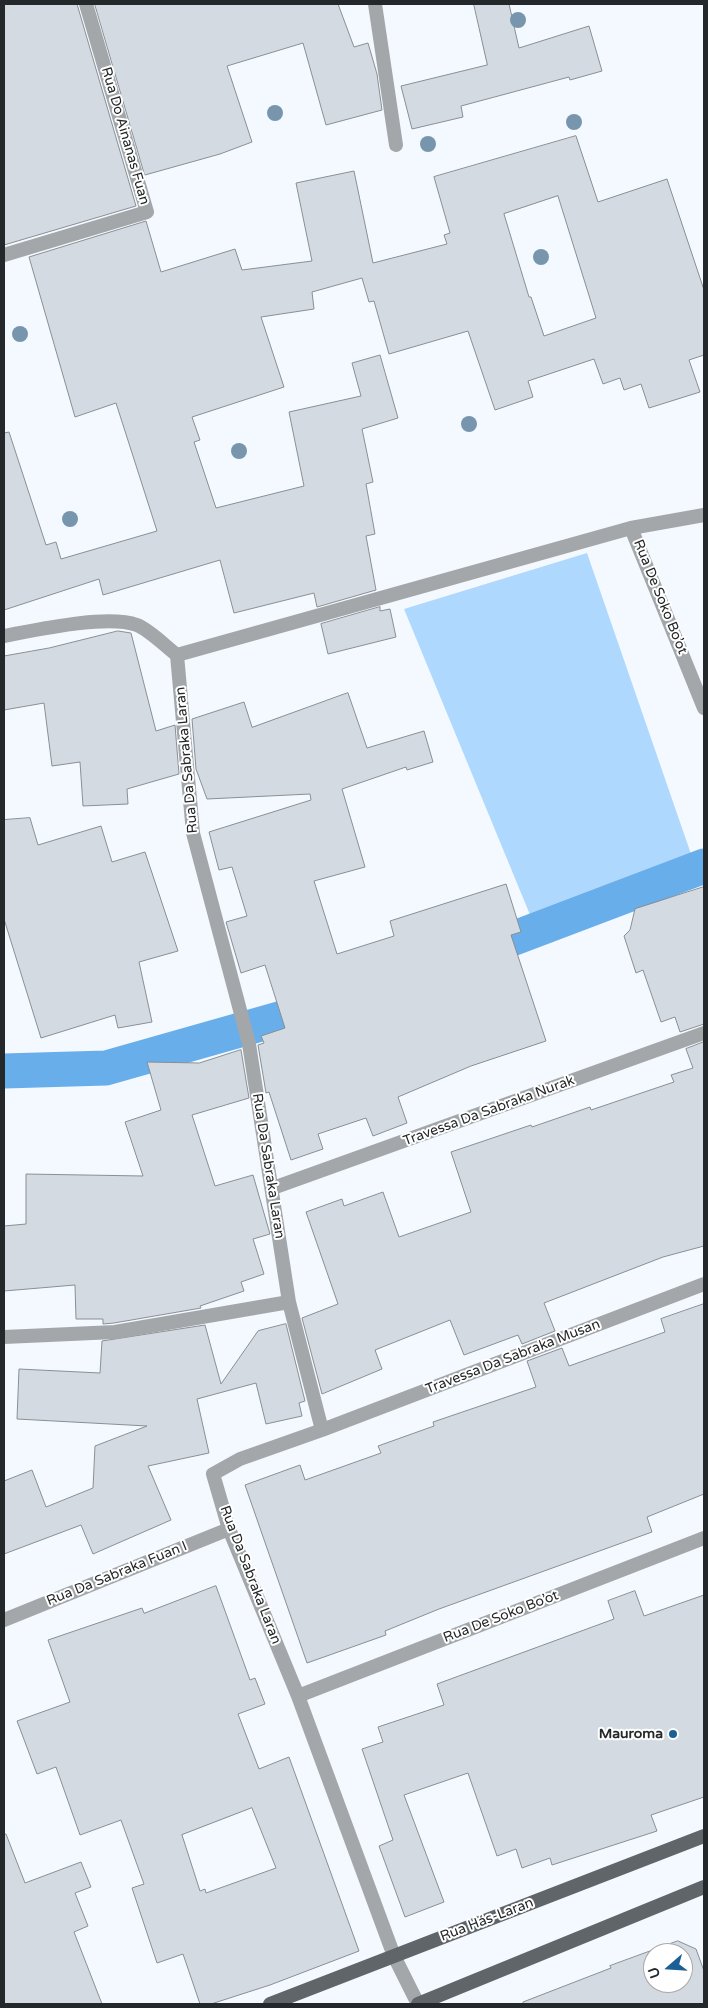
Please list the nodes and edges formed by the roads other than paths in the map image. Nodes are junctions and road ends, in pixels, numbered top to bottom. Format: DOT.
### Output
graph roads {
  1 [pos="86,4"];
  2 [pos="375,4"];
  3 [pos="396,145"];
  4 [pos="4,256"];
  5 [pos="704,515"];
  6 [pos="632,528"];
  7 [pos="4,636"];
  8 [pos="177,655"];
  9 [pos="704,708"];
  10 [pos="704,1034"];
  11 [pos="273,1188"];
  12 [pos="704,1284"];
  13 [pos="289,1302"];
  14 [pos="4,1337"];
  15 [pos="322,1430"];
  16 [pos="229,1529"];
  17 [pos="704,1538"];
  18 [pos="4,1620"];
  19 [pos="298,1696"];
  20 [pos="704,1836"];
  21 [pos="704,1889"];
  22 [pos="394,1956"];
  23 [pos="270,2004"];
  24 [pos="418,2004"];
  1 -- 4 [label="street, Rua Do Ainanas Fuan"];
  2 -- 3 [label="street"];
  5 -- 6 [label="street, Rua De Soko Bo’ot"];
  6 -- 8 [label="street"];
  6 -- 9 [label="street, Rua De Soko Bo’ot"];
  7 -- 8 [label="street"];
  8 -- 11 [label="street, Rua Da Sabraka Laran"];
  10 -- 11 [label="street, Travessa Da Sabraka Nurak"];
  11 -- 13 [label="street, Rua Da Sabraka Laran"];
  12 -- 15 [label="street, Travessa Da Sabraka Musan"];
  13 -- 14 [label="street"];
  13 -- 15 [label="street, Rua Da Sabraka Laran"];
  15 -- 16 [label="street, Rua Da Sabraka Laran"];
  16 -- 18 [label="street, Rua Da Sabraka Fuan I"];
  16 -- 19 [label="street, Rua Da Sabraka Laran"];
  17 -- 19 [label="street, Rua De Soko Bo’ot"];
  19 -- 22 [label="street, Rua Da Sabraka Laran"];
  20 -- 22 [label="main road, Rua Hás-Laran"];
  21 -- 24 [label="main road"];
  22 -- 23 [label="main road, Rua Hás-Laran"];
  22 -- 24 [label="street, Rua Da Sabraka Laran"];
}
